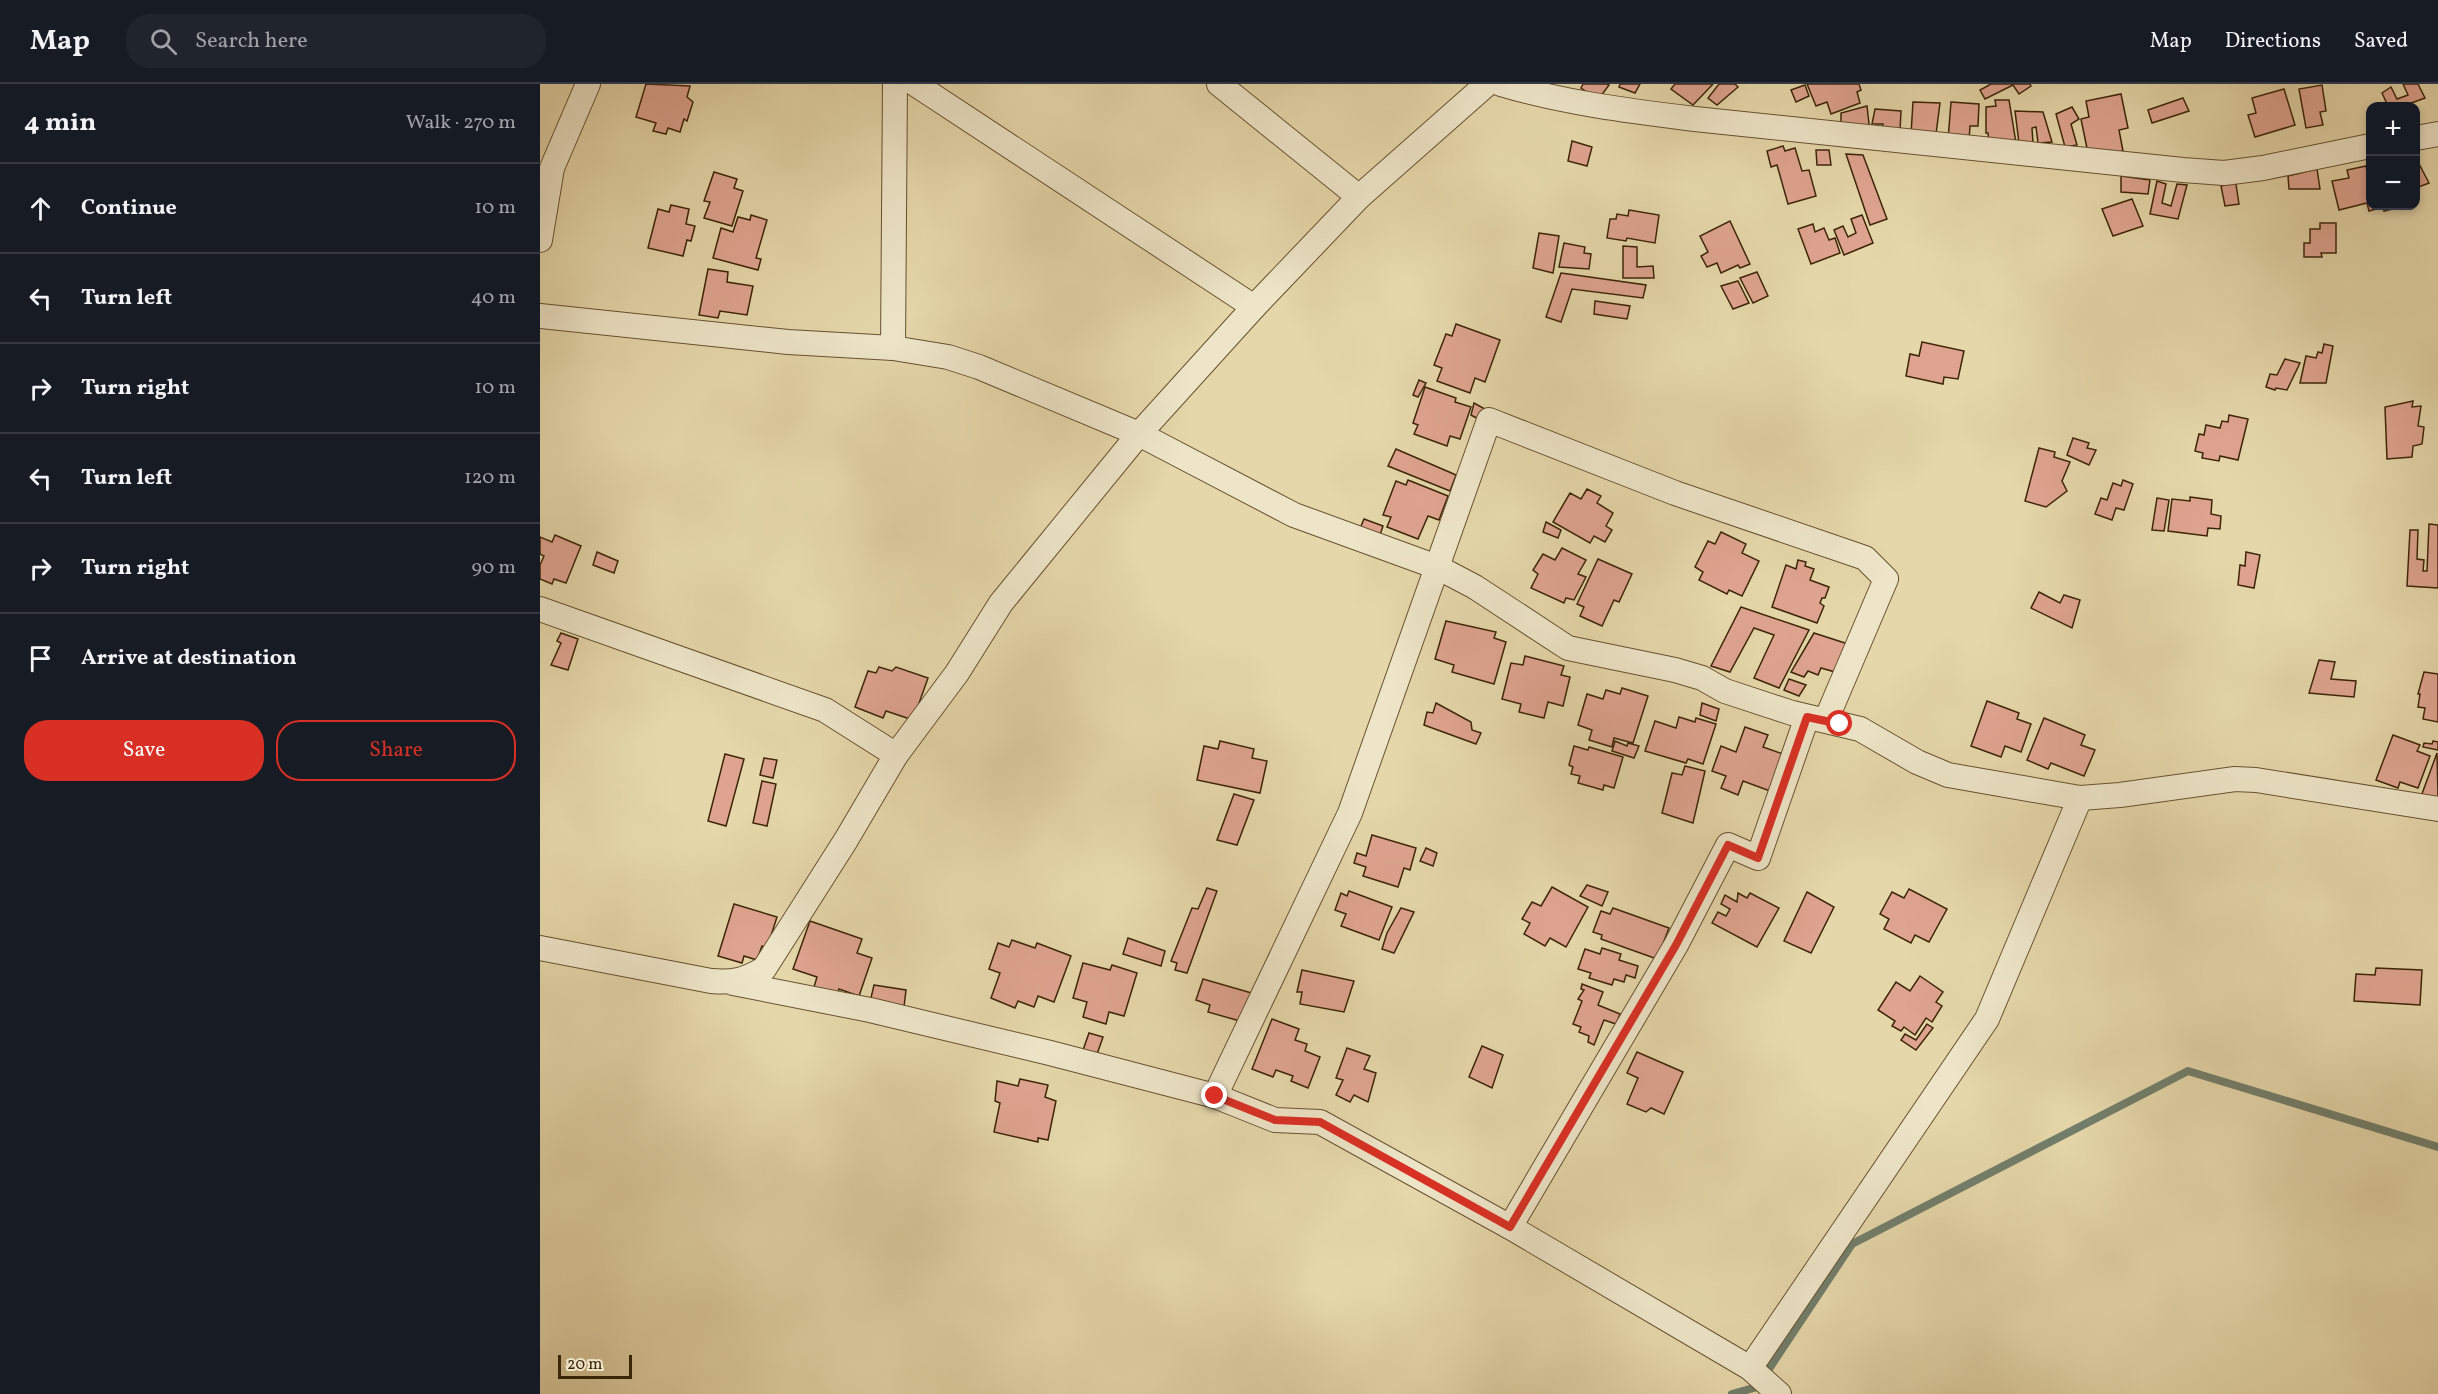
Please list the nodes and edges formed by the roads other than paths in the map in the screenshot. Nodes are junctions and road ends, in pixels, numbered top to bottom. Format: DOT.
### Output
graph roads {
  1 [pos="588,84"];
  2 [pos="895,84"];
  3 [pos="915,84"];
  4 [pos="1219,84"];
  5 [pos="1487,84"];
  6 [pos="1501,84"];
  7 [pos="2438,134"];
  8 [pos="2420,137"];
  9 [pos="2366,147"];
  10 [pos="1359,196"];
  11 [pos="540,240"];
  12 [pos="1254,307"];
  13 [pos="540,316"];
  14 [pos="893,348"];
  15 [pos="1139,434"];
  16 [pos="1437,567"];
  17 [pos="540,609"];
  18 [pos="1816,719"];
  19 [pos="896,755"];
  20 [pos="2080,798"];
  21 [pos="2438,809"];
  22 [pos="540,948"];
  23 [pos="733,983"];
  24 [pos="1215,1096"];
  25 [pos="1510,1227"];
  26 [pos="1750,1368"];
  27 [pos="1779,1394"];
  1 -- 11 [label="street"];
  2 -- 14 [label="street"];
  3 -- 12 [label="street"];
  4 -- 10 [label="street"];
  5 -- 10 [label="street"];
  6 -- 9 [label="street"];
  7 -- 8 [label="street"];
  10 -- 12 [label="street"];
  12 -- 15 [label="street"];
  13 -- 14 [label="street"];
  14 -- 15 [label="street"];
  15 -- 16 [label="street"];
  15 -- 19 [label="street"];
  16 -- 18 [label="street"];
  16 -- 18 [label="street"];
  16 -- 24 [label="street"];
  17 -- 19 [label="street"];
  18 -- 20 [label="street"];
  18 -- 25 [label="street"];
  19 -- 23 [label="street"];
  20 -- 21 [label="street"];
  20 -- 26 [label="street"];
  22 -- 23 [label="street"];
  23 -- 24 [label="street"];
  24 -- 25 [label="street"];
  25 -- 26 [label="street"];
  26 -- 27 [label="street"];
}
